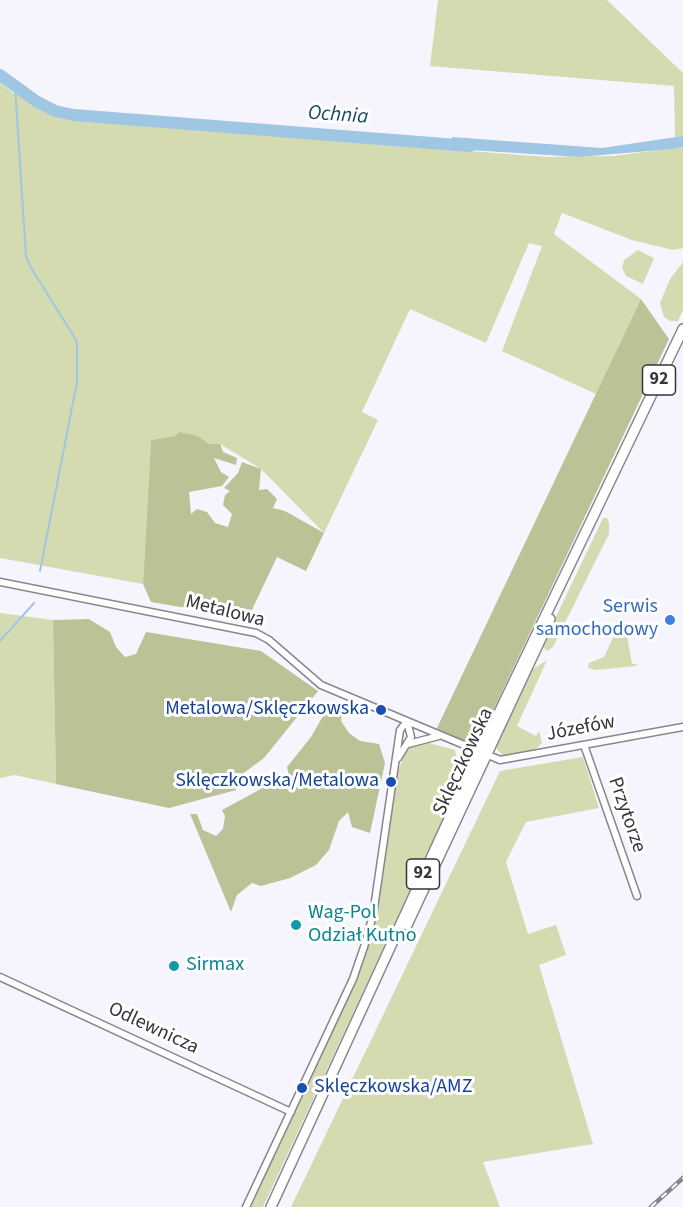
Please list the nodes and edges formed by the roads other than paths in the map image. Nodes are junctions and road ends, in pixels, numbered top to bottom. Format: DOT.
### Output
graph roads {
  1 [pos="682,333"];
  2 [pos="0,582"];
  3 [pos="407,721"];
  4 [pos="683,727"];
  5 [pos="440,736"];
  6 [pos="408,744"];
  7 [pos="584,745"];
  8 [pos="483,755"];
  9 [pos="396,759"];
  10 [pos="637,896"];
  11 [pos="0,977"];
  12 [pos="291,1112"];
  13 [pos="246,1207"];
  14 [pos="271,1207"];
  1 -- 8 [label="main road, Sklęczkowska / 92"];
  2 -- 3 [label="street, Metalowa"];
  3 -- 5 [label="street, Metalowa"];
  3 -- 6 [label="street"];
  3 -- 9 [label="street"];
  4 -- 7 [label="street, Józefów"];
  5 -- 6 [label="street"];
  5 -- 8 [label="street, Metalowa"];
  6 -- 9 [label="street"];
  7 -- 8 [label="street, Józefów"];
  7 -- 10 [label="street, Przytorze"];
  8 -- 14 [label="main road, Sklęczkowska / 92"];
  9 -- 12 [label="street"];
  11 -- 12 [label="street, Odlewnicza"];
  12 -- 13 [label="street"];
}
